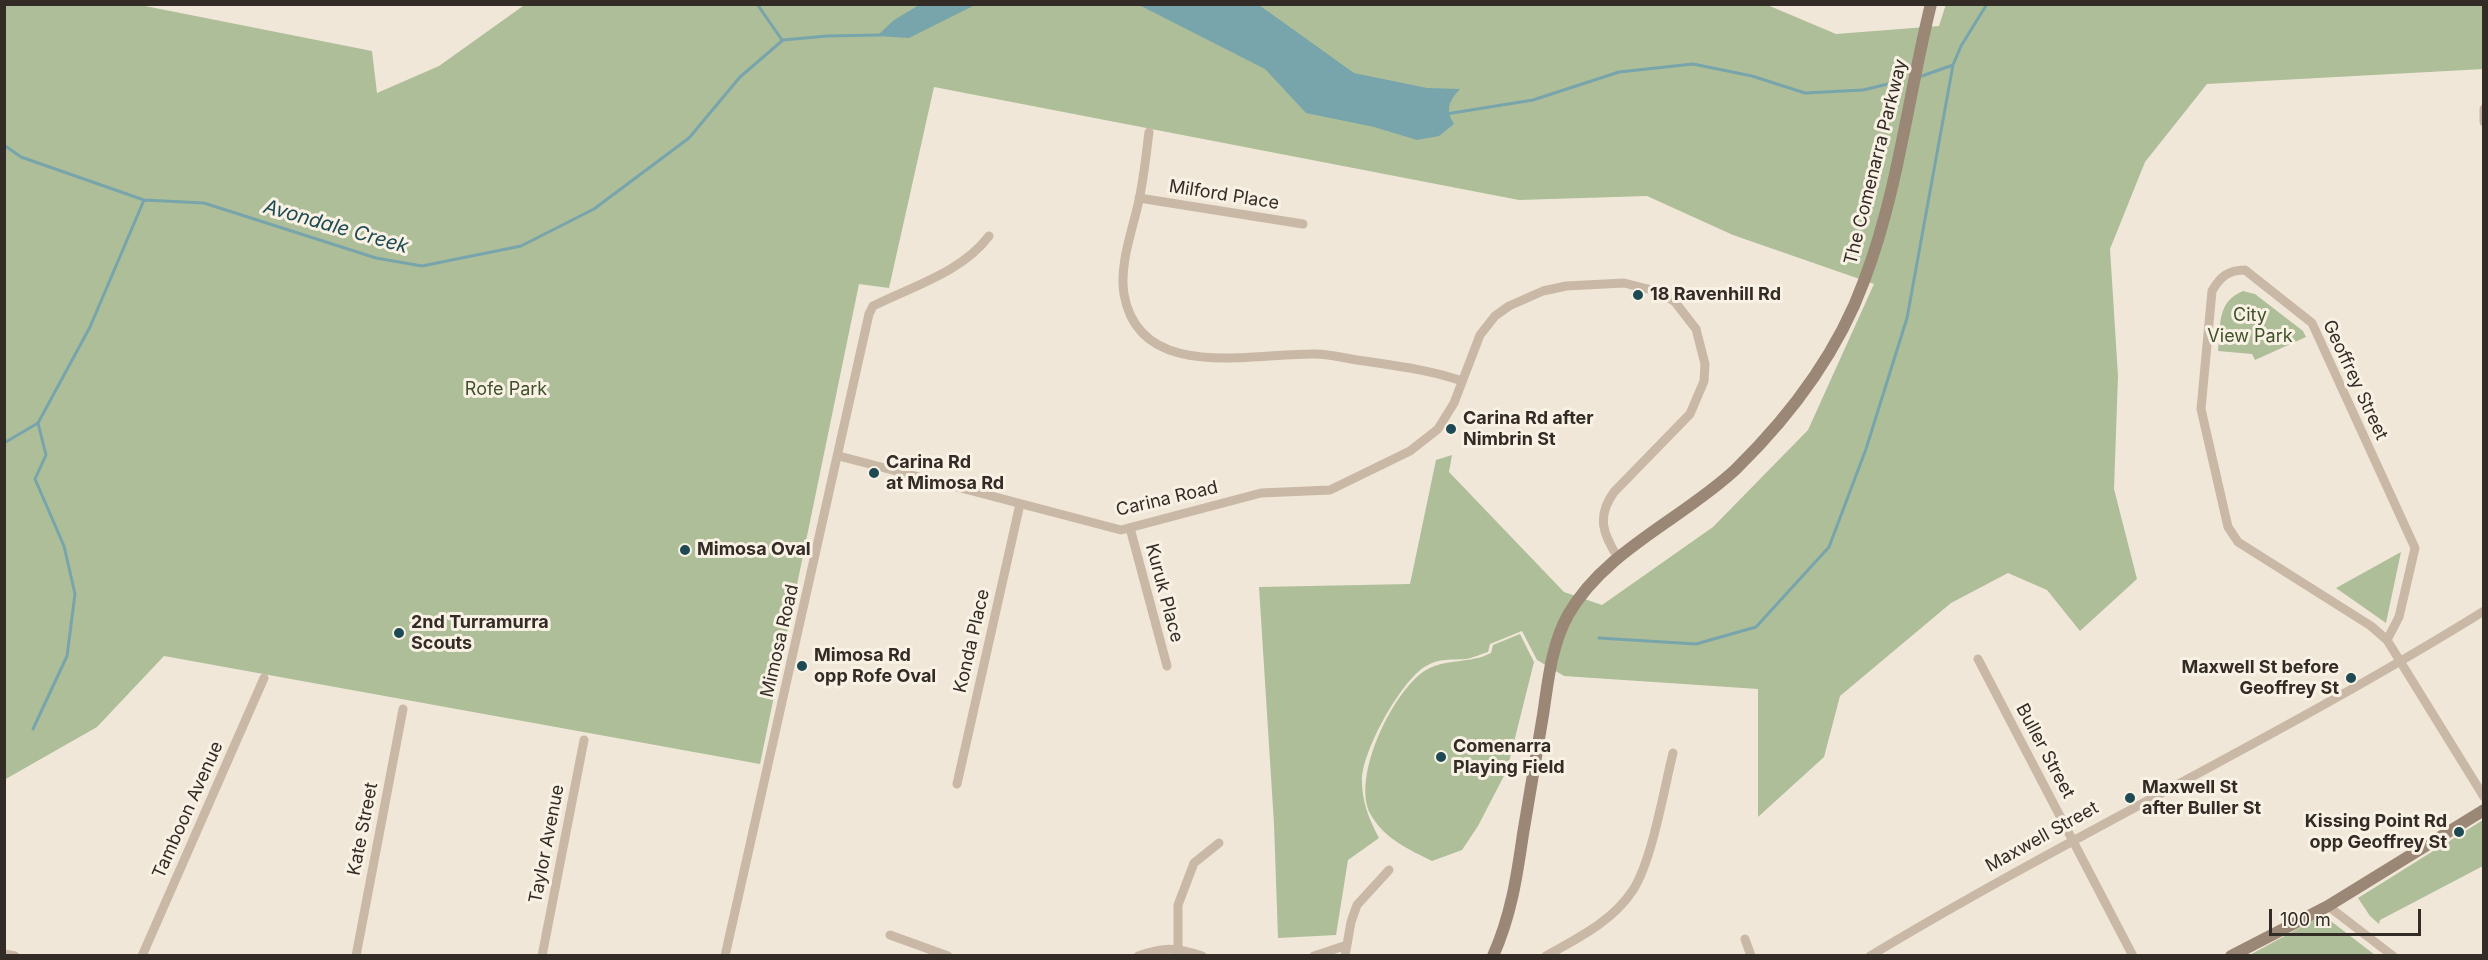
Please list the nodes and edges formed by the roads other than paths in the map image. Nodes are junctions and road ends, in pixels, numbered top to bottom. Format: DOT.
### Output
graph roads {
  1 [pos="1931,4"];
  2 [pos="2484,109"];
  3 [pos="2484,122"];
  4 [pos="1149,132"];
  5 [pos="1140,198"];
  6 [pos="1303,224"];
  7 [pos="989,236"];
  8 [pos="1462,381"];
  9 [pos="839,456"];
  10 [pos="1020,504"];
  11 [pos="1130,528"];
  12 [pos="1619,559"];
  13 [pos="2484,611"];
  14 [pos="2387,640"];
  15 [pos="1978,659"];
  16 [pos="2401,662"];
  17 [pos="1167,666"];
  18 [pos="264,678"];
  19 [pos="403,710"];
  20 [pos="584,740"];
  21 [pos="1673,753"];
  22 [pos="957,784"];
  23 [pos="2484,797"];
  24 [pos="2484,810"];
  25 [pos="2073,839"];
  26 [pos="1219,843"];
  27 [pos="1389,870"];
  28 [pos="2328,906"];
  29 [pos="890,935"];
  30 [pos="1745,939"];
  31 [pos="1178,948"];
  32 [pos="1346,950"];
  33 [pos="4,954"];
  34 [pos="15,956"];
  35 [pos="142,956"];
  36 [pos="356,956"];
  37 [pos="542,956"];
  38 [pos="725,956"];
  39 [pos="948,956"];
  40 [pos="1138,956"];
  41 [pos="1202,956"];
  42 [pos="1314,956"];
  43 [pos="1493,956"];
  44 [pos="1546,956"];
  45 [pos="1751,956"];
  46 [pos="1870,956"];
  47 [pos="2133,956"];
  48 [pos="2231,956"];
  49 [pos="2393,956"];
  1 -- 12 [label="main road, The Comenarra Parkway"];
  2 -- 3 [label="street"];
  4 -- 5 [label="street"];
  5 -- 6 [label="street, Milford Place"];
  5 -- 8 [label="street"];
  7 -- 9 [label="street, Mimosa Road"];
  8 -- 11 [label="street, Carina Road"];
  8 -- 12 [label="street, Carina Road"];
  9 -- 10 [label="street, Carina Road"];
  9 -- 38 [label="street, Mimosa Road"];
  10 -- 11 [label="street, Carina Road"];
  10 -- 22 [label="street, Konda Place"];
  11 -- 17 [label="street, Kuruk Place"];
  12 -- 43 [label="main road, The Comenarra Parkway"];
  13 -- 16 [label="street, Maxwell Street"];
  14 -- 14 [label="street, Geoffrey Street"];
  14 -- 16 [label="street, Geoffrey Street"];
  15 -- 25 [label="street, Buller Street"];
  16 -- 23 [label="street, Geoffrey Street"];
  16 -- 25 [label="street, Maxwell Street"];
  18 -- 35 [label="street, Tamboon Avenue"];
  19 -- 36 [label="street, Kate Street"];
  20 -- 37 [label="street, Taylor Avenue"];
  21 -- 44 [label="street"];
  24 -- 28 [label="main road"];
  25 -- 46 [label="street, Maxwell Street"];
  25 -- 47 [label="street, Buller Street"];
  26 -- 31 [label="street"];
  27 -- 32 [label="street"];
  28 -- 48 [label="main road"];
  28 -- 49 [label="street"];
  29 -- 39 [label="street"];
  30 -- 45 [label="street"];
  31 -- 40 [label="street"];
  31 -- 41 [label="street"];
  32 -- 42 [label="street"];
  33 -- 34 [label="street"];
}
